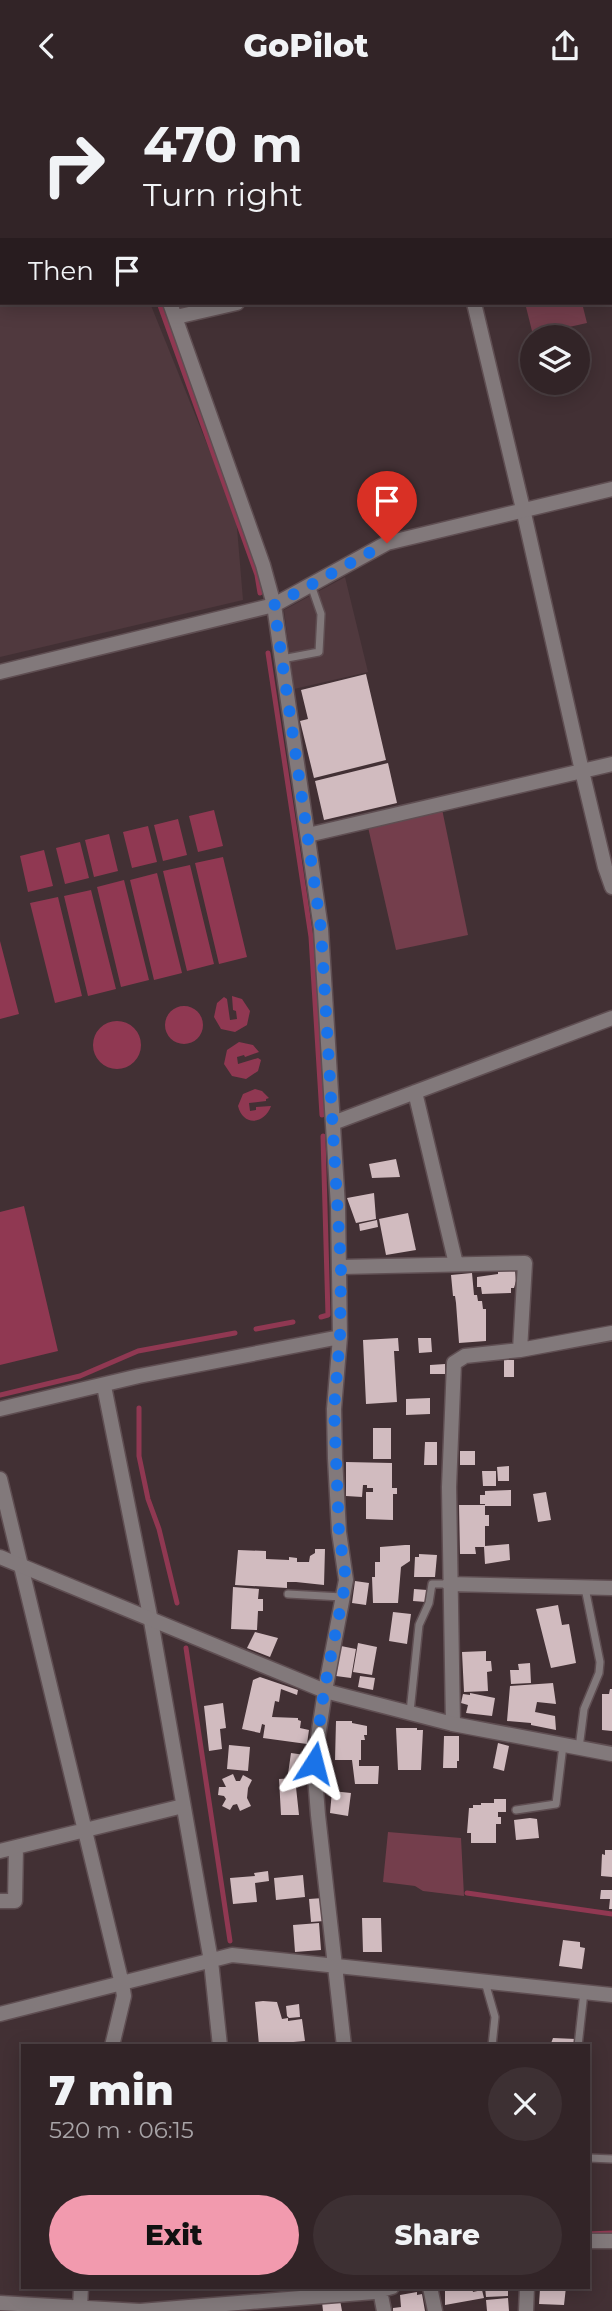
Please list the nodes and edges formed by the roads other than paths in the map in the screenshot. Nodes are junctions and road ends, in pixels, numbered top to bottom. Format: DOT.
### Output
graph roads {
  1 [pos="171,305"];
  2 [pos="228,305"];
  3 [pos="474,305"];
  4 [pos="176,317"];
  5 [pos="612,489"];
  6 [pos="523,509"];
  7 [pos="311,585"];
  8 [pos="274,605"];
  9 [pos="282,659"];
  10 [pos="0,672"];
  11 [pos="612,764"];
  12 [pos="582,771"];
  13 [pos="308,835"];
  14 [pos="612,887"];
  15 [pos="612,1018"];
  16 [pos="415,1092"];
  17 [pos="333,1123"];
  18 [pos="456,1264"];
  19 [pos="341,1267"];
  20 [pos="612,1333"];
  21 [pos="340,1337"];
  22 [pos="520,1350"];
  23 [pos="104,1386"];
  24 [pos="0,1409"];
  25 [pos="0,1479"];
  26 [pos="0,1557"];
  27 [pos="20,1566"];
  28 [pos="449,1584"];
  29 [pos="585,1588"];
  30 [pos="612,1588"];
  31 [pos="288,1594"];
  32 [pos="342,1597"];
  33 [pos="151,1621"];
  34 [pos="324,1691"];
  35 [pos="410,1713"];
  36 [pos="453,1724"];
  37 [pos="563,1745"];
  38 [pos="579,1748"];
  39 [pos="612,1754"];
  40 [pos="183,1806"];
  41 [pos="516,1809"];
  42 [pos="83,1830"];
  43 [pos="16,1847"];
  44 [pos="0,1850"];
  45 [pos="0,1901"];
  46 [pos="211,1961"];
  47 [pos="334,1965"];
  48 [pos="485,1982"];
  49 [pos="122,1984"];
  50 [pos="584,1992"];
  51 [pos="612,1995"];
  52 [pos="0,2014"];
  53 [pos="112,2044"];
  54 [pos="220,2044"];
  55 [pos="344,2044"];
  56 [pos="492,2044"];
  57 [pos="578,2044"];
  58 [pos="590,2158"];
  59 [pos="612,2159"];
  60 [pos="590,2241"];
  61 [pos="612,2241"];
  62 [pos="81,2289"];
  63 [pos="250,2289"];
  64 [pos="380,2289"];
  65 [pos="430,2289"];
  66 [pos="527,2289"];
  67 [pos="0,2303"];
  68 [pos="253,2307"];
  69 [pos="80,2308"];
  70 [pos="49,2309"];
  71 [pos="186,2309"];
  72 [pos="384,2311"];
  73 [pos="435,2311"];
  74 [pos="526,2311"];
  1 -- 4 [label="street"];
  2 -- 4 [label="street"];
  3 -- 6 [label="street"];
  4 -- 8 [label="street"];
  5 -- 6 [label="street"];
  6 -- 7 [label="street"];
  6 -- 12 [label="street"];
  7 -- 8 [label="street"];
  7 -- 9 [label="lane"];
  8 -- 9 [label="street"];
  8 -- 10 [label="street"];
  9 -- 13 [label="street"];
  11 -- 12 [label="street"];
  12 -- 13 [label="street"];
  12 -- 14 [label="street"];
  13 -- 17 [label="street"];
  15 -- 16 [label="street"];
  16 -- 17 [label="street"];
  16 -- 18 [label="street"];
  17 -- 19 [label="street"];
  18 -- 19 [label="street"];
  18 -- 22 [label="street"];
  19 -- 21 [label="street"];
  20 -- 22 [label="street"];
  21 -- 23 [label="street"];
  21 -- 32 [label="street"];
  22 -- 28 [label="street"];
  23 -- 24 [label="street"];
  23 -- 33 [label="street"];
  25 -- 27 [label="street"];
  26 -- 27 [label="street"];
  27 -- 33 [label="street"];
  27 -- 42 [label="street"];
  28 -- 29 [label="street"];
  28 -- 35 [label="lane"];
  28 -- 36 [label="street"];
  29 -- 30 [label="street"];
  29 -- 38 [label="lane"];
  31 -- 32 [label="lane"];
  32 -- 34 [label="street"];
  33 -- 34 [label="street"];
  33 -- 40 [label="street"];
  34 -- 35 [label="street"];
  34 -- 47 [label="street"];
  35 -- 36 [label="street"];
  36 -- 37 [label="street"];
  37 -- 38 [label="street"];
  37 -- 41 [label="lane"];
  38 -- 39 [label="street"];
  40 -- 42 [label="street"];
  40 -- 46 [label="street"];
  42 -- 43 [label="street"];
  42 -- 49 [label="street"];
  43 -- 44 [label="street"];
  43 -- 45 [label="street"];
  46 -- 47 [label="street"];
  46 -- 49 [label="street"];
  46 -- 54 [label="street"];
  47 -- 48 [label="street"];
  47 -- 55 [label="street"];
  48 -- 50 [label="street"];
  48 -- 56 [label="lane"];
  49 -- 52 [label="street"];
  49 -- 53 [label="street"];
  50 -- 51 [label="street"];
  50 -- 57 [label="lane"];
  58 -- 59 [label="lane"];
  60 -- 61 [label="street"];
  62 -- 69 [label="street"];
  63 -- 68 [label="street"];
  64 -- 68 [label="street"];
  64 -- 72 [label="street"];
  65 -- 73 [label="street"];
  66 -- 74 [label="street"];
  67 -- 70 [label="street"];
  68 -- 71 [label="street"];
  69 -- 70 [label="street"];
  69 -- 71 [label="street"];
}
